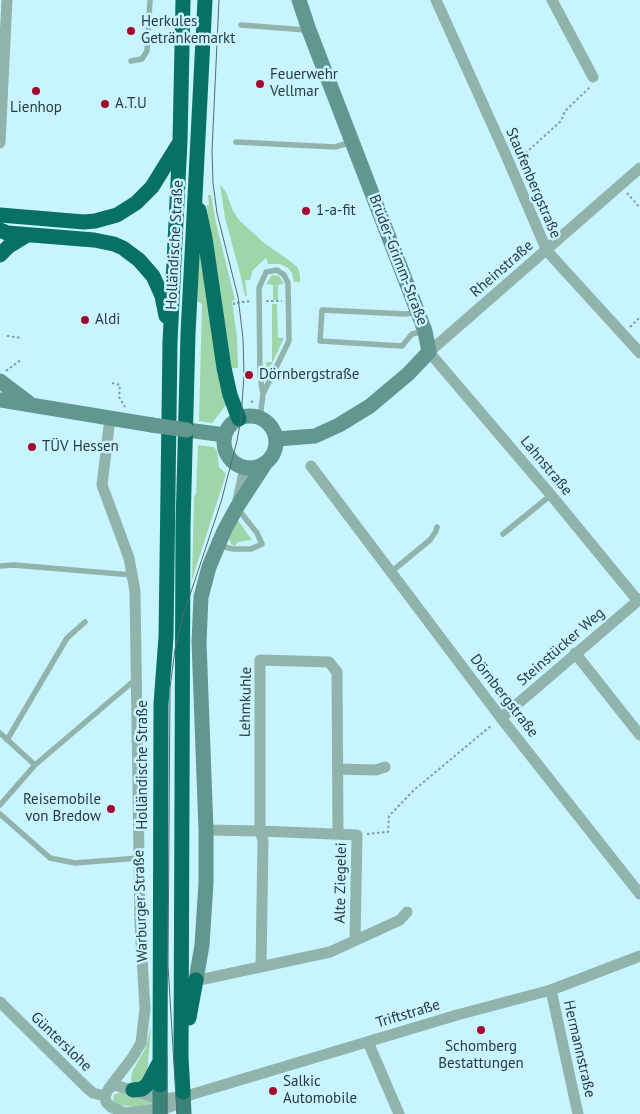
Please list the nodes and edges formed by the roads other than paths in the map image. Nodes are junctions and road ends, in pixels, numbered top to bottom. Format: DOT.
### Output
graph roads {
  1 [pos="7,0"];
  2 [pos="150,0"];
  3 [pos="184,0"];
  4 [pos="205,0"];
  5 [pos="299,0"];
  6 [pos="552,0"];
  7 [pos="438,1"];
  8 [pos="241,26"];
  9 [pos="309,30"];
  10 [pos="131,61"];
  11 [pos="593,77"];
  12 [pos="0,128"];
  13 [pos="180,141"];
  14 [pos="236,142"];
  15 [pos="352,142"];
  16 [pos="0,143"];
  17 [pos="640,168"];
  18 [pos="195,194"];
  19 [pos="0,216"];
  20 [pos="0,230"];
  21 [pos="26,235"];
  22 [pos="546,251"];
  23 [pos="0,255"];
  24 [pos="417,312"];
  25 [pos="425,331"];
  26 [pos="170,342"];
  27 [pos="429,352"];
  28 [pos="640,353"];
  29 [pos="2,377"];
  30 [pos="263,394"];
  31 [pos="0,400"];
  32 [pos="32,405"];
  33 [pos="260,418"];
  34 [pos="239,419"];
  35 [pos="117,420"];
  36 [pos="225,435"];
  37 [pos="276,439"];
  38 [pos="265,464"];
  39 [pos="311,466"];
  40 [pos="245,468"];
  41 [pos="551,495"];
  42 [pos="237,507"];
  43 [pos="437,527"];
  44 [pos="503,534"];
  45 [pos="218,546"];
  46 [pos="0,566"];
  47 [pos="391,572"];
  48 [pos="132,576"];
  49 [pos="639,600"];
  50 [pos="85,622"];
  51 [pos="575,653"];
  52 [pos="136,679"];
  53 [pos="501,718"];
  54 [pos="0,733"];
  55 [pos="640,735"];
  56 [pos="7,740"];
  57 [pos="35,765"];
  58 [pos="385,767"];
  59 [pos="338,770"];
  60 [pos="0,805"];
  61 [pos="0,814"];
  62 [pos="206,830"];
  63 [pos="260,831"];
  64 [pos="338,833"];
  65 [pos="139,858"];
  66 [pos="640,894"];
  67 [pos="407,912"];
  68 [pos="356,940"];
  69 [pos="640,956"];
  70 [pos="260,967"];
  71 [pos="196,980"];
  72 [pos="550,990"];
  73 [pos="0,1002"];
  74 [pos="368,1042"];
  75 [pos="181,1058"];
  76 [pos="161,1059"];
  77 [pos="133,1090"];
  78 [pos="107,1092"];
  79 [pos="183,1095"];
  80 [pos="160,1102"];
  81 [pos="120,1113"];
  82 [pos="184,1114"];
  83 [pos="399,1114"];
  84 [pos="578,1114"];
  1 -- 12 [label="street"];
  2 -- 10 [label="lane"];
  3 -- 13 [label="highway, Holländische Straße"];
  4 -- 18 [label="highway, Holländische Straße"];
  5 -- 9 [label="street, Brüder-Grimm-Straße"];
  6 -- 11 [label="street"];
  7 -- 22 [label="street, Staufenbergstraße"];
  8 -- 9 [label="lane"];
  9 -- 15 [label="street, Brüder-Grimm-Straße"];
  12 -- 16 [label="street"];
  13 -- 19 [label="highway"];
  13 -- 26 [label="highway, Holländische Straße"];
  14 -- 15 [label="lane"];
  15 -- 24 [label="street, Brüder-Grimm-Straße"];
  17 -- 22 [label="street, Rheinstraße"];
  18 -- 34 [label="highway"];
  18 -- 75 [label="highway, Holländische Straße"];
  20 -- 21 [label="highway"];
  21 -- 23 [label="highway"];
  21 -- 26 [label="highway"];
  22 -- 27 [label="street, Rheinstraße"];
  22 -- 28 [label="street, Staufenbergstraße"];
  24 -- 25 [label="street, Brüder-Grimm-Straße"];
  24 -- 25 [label="lane"];
  25 -- 27 [label="street, Brüder-Grimm-Straße"];
  26 -- 76 [label="highway, Holländische Straße"];
  27 -- 37 [label="street"];
  27 -- 41 [label="street, Lahnstraße"];
  29 -- 32 [label="street"];
  30 -- 30 [label="lane"];
  30 -- 33 [label="lane"];
  31 -- 32 [label="street"];
  32 -- 35 [label="street"];
  33 -- 34 [label="street"];
  33 -- 37 [label="street"];
  34 -- 36 [label="street"];
  35 -- 36 [label="street, bridge"];
  35 -- 48 [label="street, Warburger Straße"];
  36 -- 40 [label="street"];
  37 -- 38 [label="street"];
  38 -- 40 [label="street"];
  38 -- 42 [label="street"];
  39 -- 47 [label="street, Dörnbergstraße"];
  40 -- 42 [label="street"];
  41 -- 44 [label="lane"];
  41 -- 49 [label="street, Lahnstraße"];
  42 -- 45 [label="street"];
  42 -- 45 [label="lane"];
  43 -- 47 [label="lane"];
  45 -- 62 [label="street"];
  46 -- 48 [label="lane"];
  47 -- 53 [label="street, Dörnbergstraße"];
  48 -- 52 [label="street, Warburger Straße"];
  49 -- 51 [label="street, Steinstücker Weg"];
  50 -- 56 [label="lane"];
  51 -- 53 [label="street, Steinstücker Weg"];
  51 -- 55 [label="street"];
  52 -- 57 [label="lane"];
  52 -- 65 [label="street, Warburger Straße"];
  53 -- 66 [label="street, Dörnbergstraße"];
  54 -- 56 [label="lane"];
  56 -- 57 [label="lane"];
  57 -- 60 [label="lane"];
  58 -- 59 [label="street"];
  59 -- 63 [label="street, Lehmkuhle"];
  59 -- 64 [label="street, Lehmkuhle"];
  61 -- 65 [label="lane"];
  62 -- 63 [label="street, Alte Ziegelei"];
  62 -- 71 [label="street"];
  63 -- 64 [label="street, Alte Ziegelei"];
  63 -- 70 [label="street"];
  64 -- 68 [label="street, Alte Ziegelei"];
  65 -- 78 [label="street, Warburger Straße"];
  67 -- 68 [label="street, Alte Ziegelei"];
  68 -- 70 [label="street, Alte Ziegelei"];
  69 -- 72 [label="street, Triftstraße"];
  70 -- 71 [label="street, Alte Ziegelei"];
  71 -- 75 [label="highway"];
  72 -- 74 [label="street, Triftstraße"];
  72 -- 84 [label="street, Hermannstraße"];
  73 -- 78 [label="street, Günterslohe"];
  74 -- 79 [label="street, Triftstraße"];
  74 -- 83 [label="street"];
  75 -- 79 [label="highway"];
  76 -- 77 [label="highway"];
  76 -- 80 [label="highway, Holländische Straße"];
  77 -- 78 [label="street, Triftstraße"];
  77 -- 80 [label="street, Triftstraße"];
  78 -- 81 [label="street, Triftstraße"];
  79 -- 80 [label="street, Triftstraße"];
  79 -- 82 [label="main road"];
  80 -- 81 [label="street, Triftstraße"];
}
